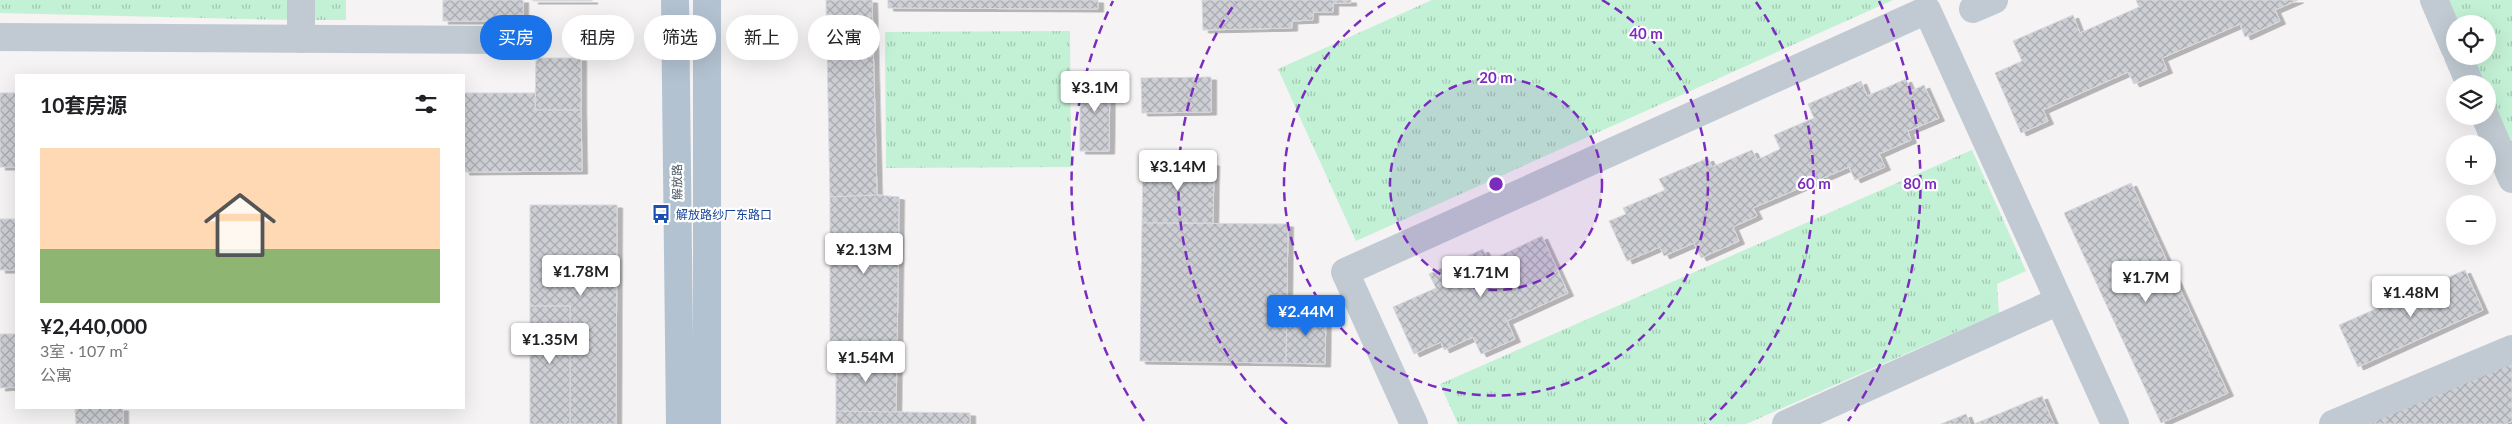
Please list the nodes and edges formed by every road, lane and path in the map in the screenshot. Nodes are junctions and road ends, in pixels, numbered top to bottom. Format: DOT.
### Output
graph roads {
  1 [pos="301,0"];
  2 [pos="675,0"];
  3 [pos="707,0"];
  4 [pos="2434,0"];
  5 [pos="2446,28"];
  6 [pos="0,37"];
  7 [pos="301,39"];
  8 [pos="480,40"];
  9 [pos="2488,125"];
  10 [pos="2512,179"];
  11 [pos="2059,301"];
  12 [pos="2512,349"];
  13 [pos="680,424"];
  14 [pos="707,424"];
  15 [pos="1414,424"];
  16 [pos="1786,424"];
  17 [pos="2115,424"];
  18 [pos="2333,424"];
  1 -- 7 [label="lane"];
  2 -- 13 [label="main road, 解放路"];
  3 -- 14 [label="main road"];
  4 -- 5 [label="lane"];
  6 -- 7 [label="lane"];
  7 -- 8 [label="lane"];
  9 -- 10 [label="lane"];
  11 -- 15 [label="lane"];
  11 -- 16 [label="lane"];
  11 -- 17 [label="lane"];
  12 -- 18 [label="lane"];
}
